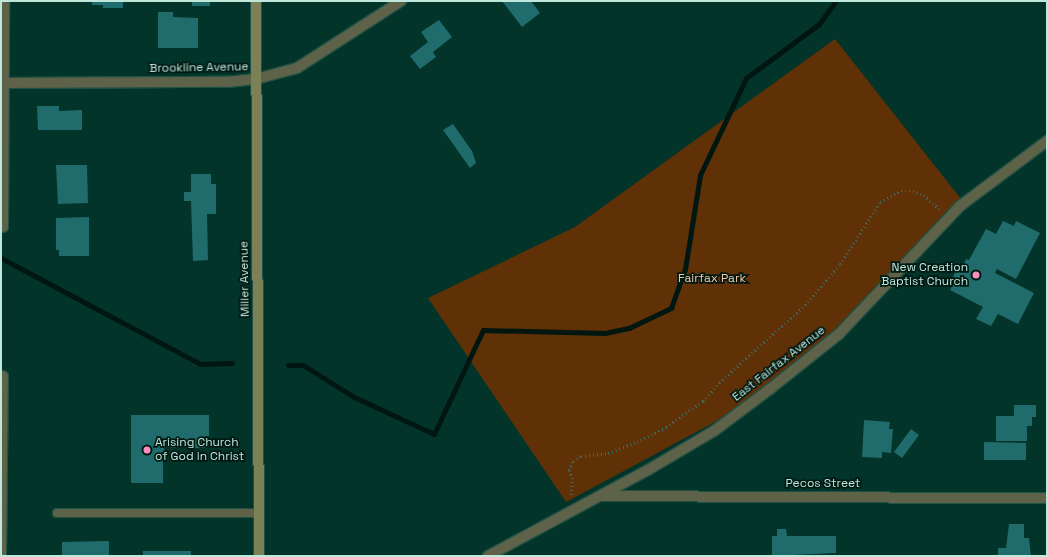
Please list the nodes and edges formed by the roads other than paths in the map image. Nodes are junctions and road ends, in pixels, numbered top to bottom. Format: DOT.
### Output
graph roads {
  1 [pos="4,1"];
  2 [pos="256,1"];
  3 [pos="401,1"];
  4 [pos="256,80"];
  5 [pos="3,83"];
  6 [pos="1047,141"];
  7 [pos="3,227"];
  8 [pos="3,376"];
  9 [pos="599,496"];
  10 [pos="1047,498"];
  11 [pos="57,513"];
  12 [pos="259,513"];
  13 [pos="1,522"];
  14 [pos="1,555"];
  15 [pos="259,556"];
  16 [pos="488,556"];
  1 -- 5 [label="street"];
  2 -- 4 [label="main road, Miller Avenue"];
  3 -- 4 [label="street, Brookline Avenue"];
  4 -- 5 [label="street, Brookline Avenue"];
  4 -- 12 [label="main road, Miller Avenue"];
  5 -- 7 [label="street"];
  6 -- 9 [label="street, East Fairfax Avenue"];
  8 -- 13 [label="street"];
  9 -- 10 [label="street, Pecos Street"];
  9 -- 16 [label="street, East Fairfax Avenue"];
  11 -- 12 [label="lane"];
  12 -- 15 [label="main road, Miller Avenue"];
  13 -- 14 [label="street"];
}
